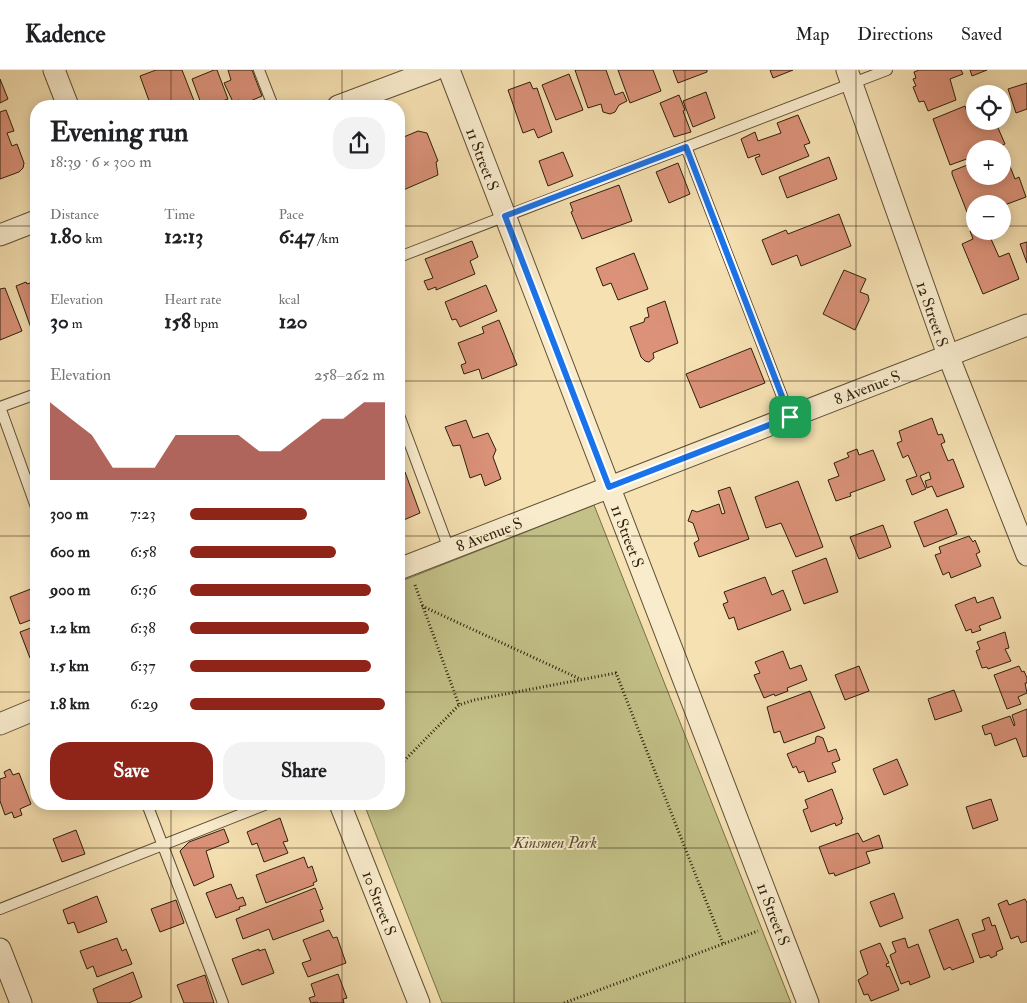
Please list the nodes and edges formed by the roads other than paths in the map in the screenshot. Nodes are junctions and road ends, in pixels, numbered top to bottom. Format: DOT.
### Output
graph roads {
  1 [pos="54,70"];
  2 [pos="259,70"];
  3 [pos="434,70"];
  4 [pos="449,70"];
  5 [pos="887,70"];
  6 [pos="849,77"];
  7 [pos="66,100"];
  8 [pos="271,100"];
  9 [pos="354,100"];
  10 [pos="686,147"];
  11 [pos="505,216"];
  12 [pos="30,224"];
  13 [pos="0,235"];
  14 [pos="405,255"];
  15 [pos="1027,325"];
  16 [pos="948,355"];
  17 [pos="30,396"];
  18 [pos="0,407"];
  19 [pos="790,417"];
  20 [pos="405,432"];
  21 [pos="609,487"];
  22 [pos="30,490"];
  23 [pos="449,549"];
  24 [pos="1027,555"];
  25 [pos="405,566"];
  26 [pos="30,712"];
  27 [pos="0,724"];
  28 [pos="149,810"];
  29 [pos="251,810"];
  30 [pos="342,810"];
  31 [pos="163,844"];
  32 [pos="0,909"];
  33 [pos="0,949"];
  34 [pos="21,1003"];
  35 [pos="223,1003"];
  36 [pos="419,1003"];
  37 [pos="808,1003"];
  1 -- 7 [label="street"];
  2 -- 8 [label="lane"];
  3 -- 9 [label="street"];
  4 -- 11 [label="street, 11 Street S"];
  5 -- 6 [label="lane"];
  6 -- 10 [label="lane"];
  6 -- 16 [label="street, 12 Street S"];
  10 -- 11 [label="lane"];
  10 -- 19 [label="lane"];
  11 -- 14 [label="lane"];
  11 -- 21 [label="street, 11 Street S"];
  12 -- 13 [label="street"];
  15 -- 16 [label="street, 8 Avenue S"];
  16 -- 19 [label="street, 8 Avenue S"];
  16 -- 24 [label="street, 12 Street S"];
  17 -- 18 [label="lane"];
  18 -- 22 [label="lane"];
  19 -- 21 [label="street, 8 Avenue S"];
  20 -- 23 [label="lane"];
  21 -- 23 [label="street, 8 Avenue S"];
  21 -- 37 [label="street, 11 Street S"];
  23 -- 25 [label="street, 8 Avenue S"];
  26 -- 27 [label="street"];
  28 -- 31 [label="lane"];
  29 -- 31 [label="lane"];
  30 -- 36 [label="street, 10 Street S"];
  31 -- 32 [label="lane"];
  31 -- 35 [label="lane"];
  33 -- 34 [label="street"];
}
